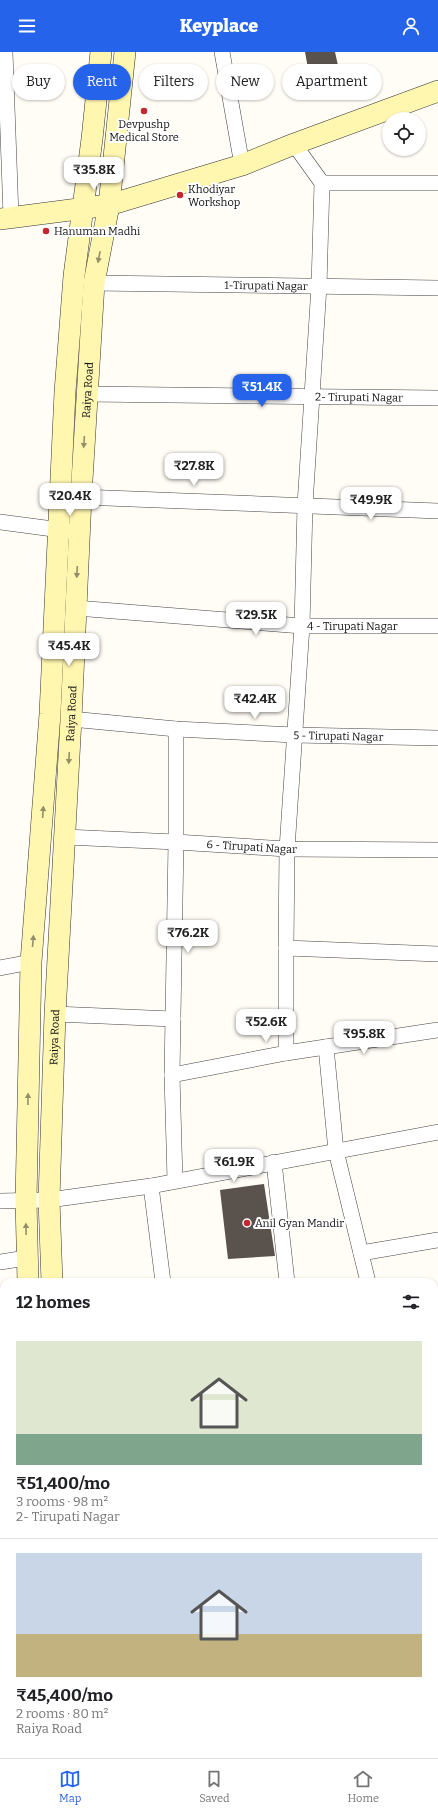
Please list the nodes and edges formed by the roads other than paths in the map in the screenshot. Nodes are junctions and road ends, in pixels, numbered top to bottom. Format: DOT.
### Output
graph roads {
  1 [pos="5,52"];
  2 [pos="101,52"];
  3 [pos="125,52"];
  4 [pos="222,52"];
  5 [pos="438,91"];
  6 [pos="4,100"];
  7 [pos="294,144"];
  8 [pos="242,165"];
  9 [pos="322,183"];
  10 [pos="438,183"];
  11 [pos="109,205"];
  12 [pos="82,209"];
  13 [pos="6,218"];
  14 [pos="94,283"];
  15 [pos="319,286"];
  16 [pos="438,288"];
  17 [pos="87,394"];
  18 [pos="313,395"];
  19 [pos="438,398"];
  20 [pos="81,497"];
  21 [pos="305,505"];
  22 [pos="438,511"];
  23 [pos="0,522"];
  24 [pos="58,530"];
  25 [pos="79,531"];
  26 [pos="76,608"];
  27 [pos="302,626"];
  28 [pos="438,626"];
  29 [pos="71,719"];
  30 [pos="176,729"];
  31 [pos="294,735"];
  32 [pos="438,738"];
  33 [pos="65,837"];
  34 [pos="176,842"];
  35 [pos="287,849"];
  36 [pos="438,850"];
  37 [pos="286,948"];
  38 [pos="438,954"];
  39 [pos="31,962"];
  40 [pos="0,968"];
  41 [pos="55,1014"];
  42 [pos="173,1019"];
  43 [pos="438,1030"];
  44 [pos="326,1047"];
  45 [pos="286,1052"];
  46 [pos="172,1076"];
  47 [pos="438,1132"];
  48 [pos="336,1150"];
  49 [pos="274,1162"];
  50 [pos="175,1180"];
  51 [pos="151,1186"];
  52 [pos="26,1200"];
  53 [pos="49,1200"];
  54 [pos="0,1202"];
  55 [pos="438,1240"];
  56 [pos="361,1253"];
  57 [pos="26,1258"];
  58 [pos="0,1262"];
  59 [pos="28,1278"];
  60 [pos="52,1278"];
  61 [pos="162,1278"];
  62 [pos="287,1278"];
  63 [pos="367,1278"];
  1 -- 6 [label="street"];
  2 -- 12 [label="street, Raiya Road"];
  3 -- 11 [label="street, Raiya Road"];
  4 -- 8 [label="street"];
  5 -- 7 [label="street"];
  6 -- 13 [label="street"];
  7 -- 8 [label="street"];
  7 -- 9 [label="street"];
  8 -- 11 [label="street"];
  9 -- 10 [label="street"];
  9 -- 15 [label="street"];
  11 -- 12 [label="street"];
  11 -- 14 [label="street, Raiya Road, one-way"];
  12 -- 13 [label="street"];
  12 -- 24 [label="street, Raiya Road"];
  14 -- 15 [label="street, 1-Tirupati Nagar"];
  14 -- 17 [label="street, Raiya Road"];
  15 -- 16 [label="street, 1-Tirupati Nagar"];
  15 -- 18 [label="street"];
  17 -- 18 [label="street, 2- Tirupati Nagar"];
  17 -- 20 [label="street, Raiya Road, one-way"];
  18 -- 19 [label="street, 2- Tirupati Nagar"];
  18 -- 21 [label="street"];
  20 -- 21 [label="street"];
  20 -- 25 [label="street, Raiya Road"];
  21 -- 22 [label="street"];
  21 -- 27 [label="street"];
  23 -- 24 [label="street"];
  24 -- 25 [label="street"];
  39 -- 24 [label="street, Raiya Road, one-way"];
  25 -- 26 [label="street, Raiya Road, one-way"];
  26 -- 27 [label="street, 4 - Tirupati Nagar"];
  26 -- 29 [label="street, Raiya Road"];
  27 -- 28 [label="street, 4 - Tirupati Nagar"];
  27 -- 31 [label="street"];
  29 -- 30 [label="street, 5 - Tirupati Nagar"];
  29 -- 33 [label="street, Raiya Road, one-way"];
  30 -- 31 [label="street, 5 - Tirupati Nagar"];
  30 -- 34 [label="street"];
  31 -- 32 [label="street, 5 - Tirupati Nagar"];
  31 -- 35 [label="street"];
  33 -- 34 [label="street, 6 - Tirupati Nagar"];
  33 -- 41 [label="street, Raiya Road"];
  34 -- 35 [label="street, 6 - Tirupati Nagar"];
  34 -- 42 [label="street"];
  35 -- 36 [label="street, 6 - Tirupati Nagar"];
  35 -- 37 [label="street"];
  37 -- 38 [label="street"];
  37 -- 45 [label="street"];
  39 -- 40 [label="street"];
  52 -- 39 [label="street, Raiya Road, one-way"];
  41 -- 42 [label="street"];
  41 -- 53 [label="street, Raiya Road"];
  42 -- 46 [label="street"];
  43 -- 44 [label="street"];
  44 -- 45 [label="street"];
  44 -- 48 [label="street"];
  45 -- 46 [label="street"];
  46 -- 50 [label="street"];
  47 -- 48 [label="street"];
  48 -- 49 [label="street"];
  48 -- 56 [label="street"];
  49 -- 50 [label="street"];
  49 -- 62 [label="street"];
  50 -- 51 [label="street"];
  51 -- 53 [label="street"];
  51 -- 61 [label="street"];
  52 -- 53 [label="street"];
  52 -- 54 [label="street"];
  57 -- 52 [label="street, Raiya Road, one-way"];
  53 -- 60 [label="street, Raiya Road"];
  55 -- 56 [label="street"];
  56 -- 63 [label="street"];
  57 -- 58 [label="street"];
  57 -- 59 [label="street, Raiya Road"];
}
